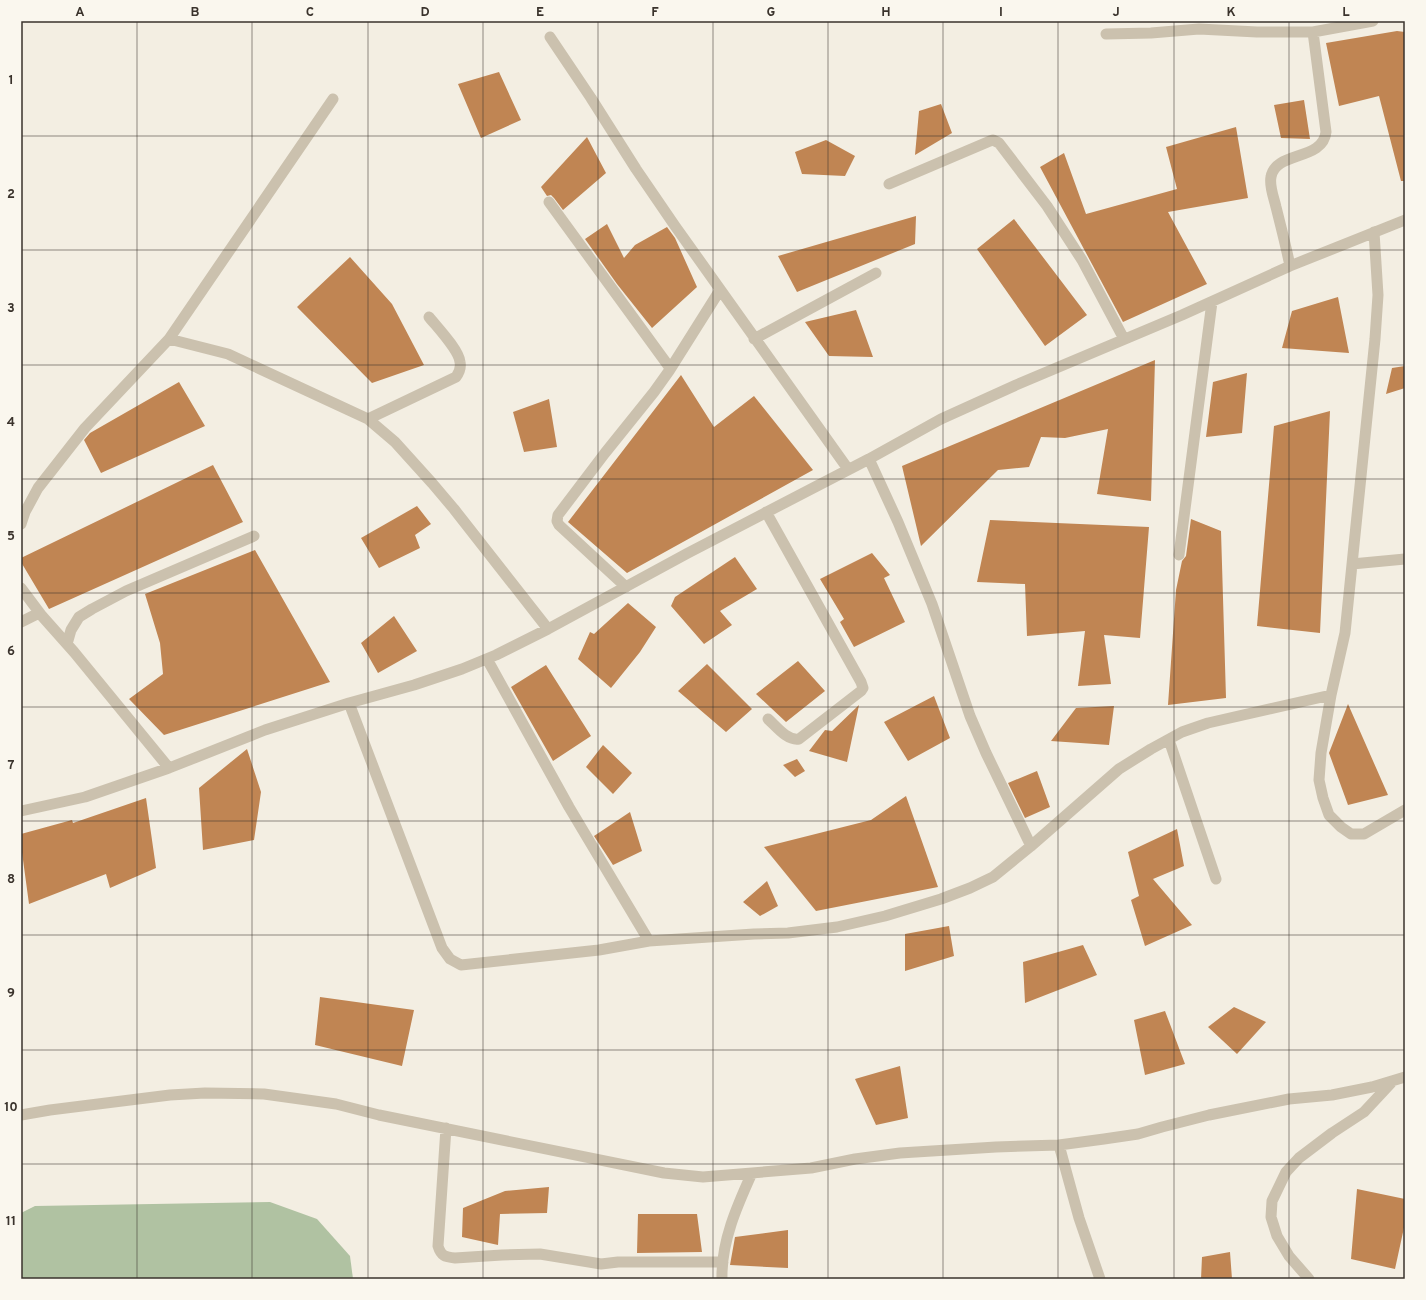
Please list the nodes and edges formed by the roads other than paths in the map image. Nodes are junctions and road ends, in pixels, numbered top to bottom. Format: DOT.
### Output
graph roads {
  1 [pos="1373,21"];
  2 [pos="1313,32"];
  3 [pos="1106,34"];
  4 [pos="550,36"];
  5 [pos="333,99"];
  6 [pos="890,184"];
  7 [pos="549,202"];
  8 [pos="1405,220"];
  9 [pos="1374,232"];
  10 [pos="1290,266"];
  11 [pos="876,273"];
  12 [pos="720,290"];
  13 [pos="1212,302"];
  14 [pos="429,317"];
  15 [pos="169,339"];
  16 [pos="754,339"];
  17 [pos="1124,339"];
  18 [pos="670,368"];
  19 [pos="368,419"];
  20 [pos="869,459"];
  21 [pos="848,469"];
  22 [pos="766,512"];
  23 [pos="21,524"];
  24 [pos="254,536"];
  25 [pos="1179,555"];
  26 [pos="1405,559"];
  27 [pos="1352,564"];
  28 [pos="626,586"];
  29 [pos="21,588"];
  30 [pos="39,613"];
  31 [pos="21,622"];
  32 [pos="548,629"];
  33 [pos="67,644"];
  34 [pos="487,659"];
  35 [pos="1331,695"];
  36 [pos="349,703"];
  37 [pos="768,719"];
  38 [pos="1169,740"];
  39 [pos="169,768"];
  40 [pos="1405,810"];
  41 [pos="21,812"];
  42 [pos="1031,846"];
  43 [pos="1216,879"];
  44 [pos="649,942"];
  45 [pos="1405,1077"];
  46 [pos="1392,1082"];
  47 [pos="21,1115"];
  48 [pos="446,1128"];
  49 [pos="1059,1145"];
  50 [pos="752,1173"];
  51 [pos="723,1262"];
  52 [pos="722,1279"];
  53 [pos="1100,1279"];
  54 [pos="1308,1279"];
  1 -- 2 [label="street"];
  2 -- 3 [label="street"];
  2 -- 10 [label="street"];
  4 -- 12 [label="street"];
  5 -- 15 [label="street"];
  6 -- 17 [label="street"];
  7 -- 18 [label="street"];
  8 -- 9 [label="street"];
  9 -- 10 [label="street"];
  9 -- 27 [label="street"];
  10 -- 13 [label="street"];
  11 -- 16 [label="street"];
  12 -- 16 [label="street"];
  12 -- 18 [label="street"];
  13 -- 17 [label="street"];
  13 -- 25 [label="street"];
  14 -- 19 [label="street"];
  15 -- 19 [label="street"];
  15 -- 23 [label="street"];
  16 -- 21 [label="street"];
  17 -- 20 [label="street"];
  18 -- 28 [label="street"];
  19 -- 32 [label="street"];
  20 -- 21 [label="street"];
  20 -- 42 [label="street"];
  21 -- 22 [label="street"];
  22 -- 28 [label="street"];
  22 -- 37 [label="street"];
  24 -- 33 [label="street"];
  26 -- 27 [label="street"];
  27 -- 35 [label="street"];
  28 -- 32 [label="street"];
  29 -- 30 [label="street"];
  30 -- 31 [label="street"];
  30 -- 33 [label="street"];
  32 -- 34 [label="street"];
  33 -- 39 [label="street"];
  34 -- 36 [label="street"];
  34 -- 44 [label="street"];
  35 -- 38 [label="street"];
  35 -- 40 [label="street"];
  36 -- 39 [label="street"];
  36 -- 44 [label="street"];
  38 -- 42 [label="street"];
  38 -- 43 [label="street"];
  39 -- 41 [label="street"];
  42 -- 44 [label="street"];
  45 -- 46 [label="street"];
  46 -- 49 [label="street"];
  46 -- 54 [label="street"];
  47 -- 48 [label="street"];
  48 -- 50 [label="street"];
  48 -- 51 [label="street"];
  49 -- 50 [label="street"];
  49 -- 53 [label="street"];
  50 -- 51 [label="street"];
  51 -- 52 [label="street"];
}
